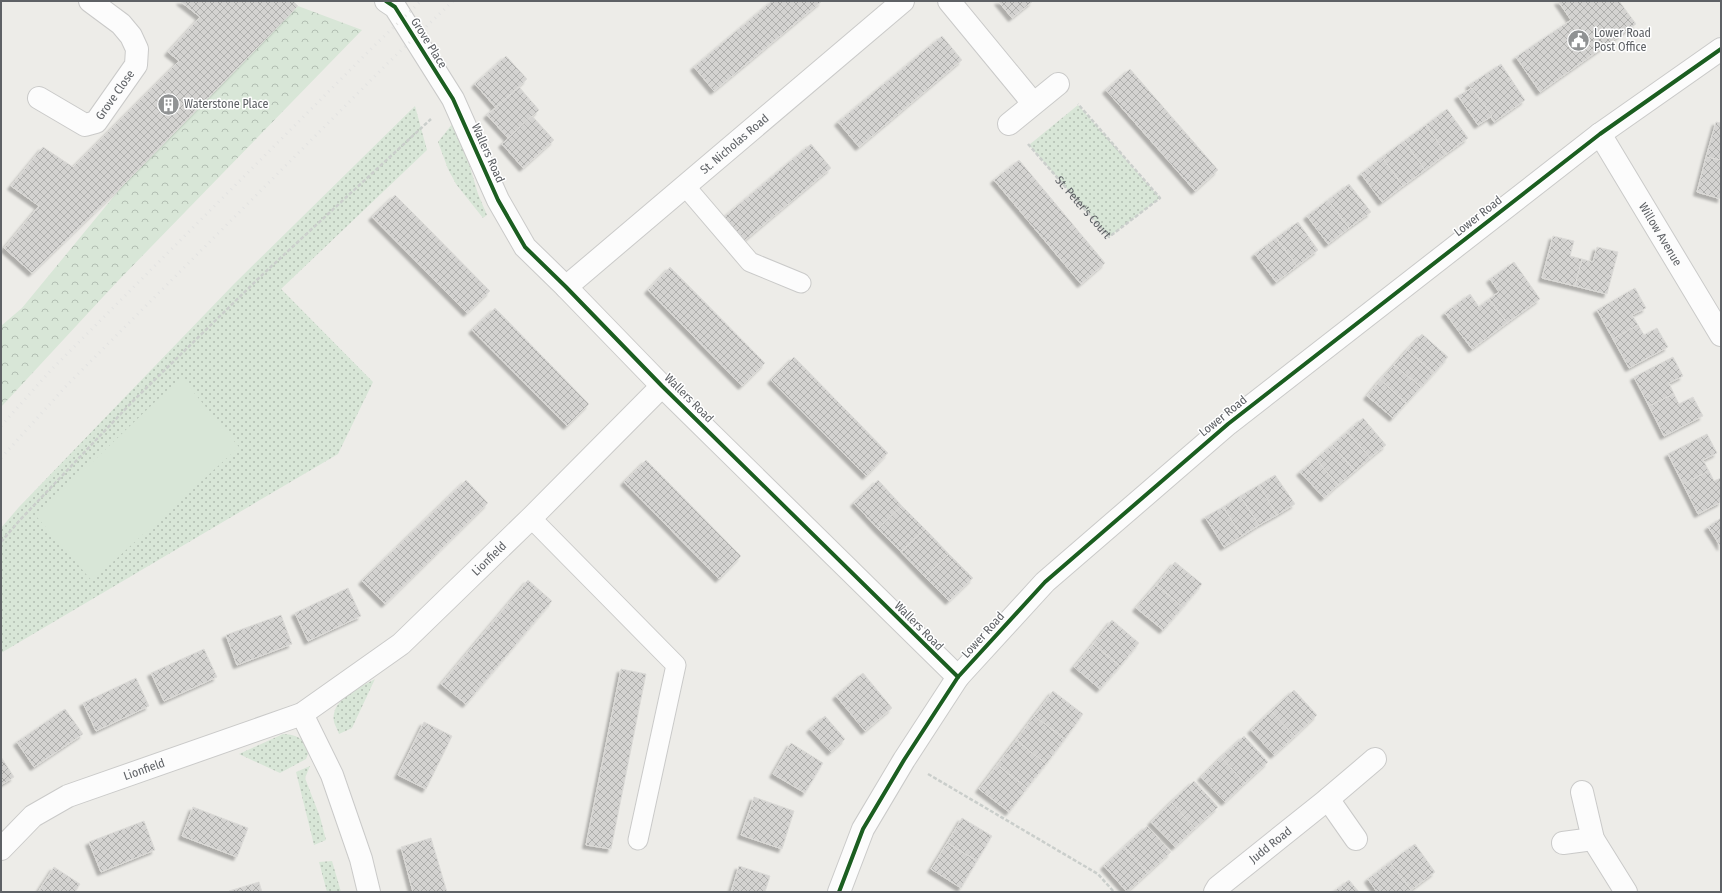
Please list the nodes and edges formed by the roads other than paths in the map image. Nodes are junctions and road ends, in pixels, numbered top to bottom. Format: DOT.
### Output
graph roads {
  1 [pos="90,1"];
  2 [pos="386,1"];
  3 [pos="903,1"];
  4 [pos="949,1"];
  5 [pos="1721,49"];
  6 [pos="1058,84"];
  7 [pos="39,98"];
  8 [pos="453,99"];
  9 [pos="1034,103"];
  10 [pos="1009,124"];
  11 [pos="1600,134"];
  12 [pos="685,186"];
  13 [pos="801,283"];
  14 [pos="566,287"];
  15 [pos="1721,335"];
  16 [pos="662,386"];
  17 [pos="530,518"];
  18 [pos="958,678"];
  19 [pos="302,714"];
  20 [pos="1375,759"];
  21 [pos="1582,792"];
  22 [pos="1328,799"];
  23 [pos="1356,838"];
  24 [pos="1593,839"];
  25 [pos="638,840"];
  26 [pos="1563,843"];
  27 [pos="1,849"];
  28 [pos="369,892"];
  29 [pos="839,892"];
  30 [pos="1214,892"];
  31 [pos="1626,892"];
  1 -- 7 [label="street, Grove Close"];
  2 -- 8 [label="street, Grove Place"];
  3 -- 12 [label="street, St. Nicholas Road"];
  4 -- 9 [label="street"];
  5 -- 11 [label="street, Lower Road"];
  6 -- 9 [label="street"];
  8 -- 14 [label="street, Wallers Road"];
  9 -- 10 [label="street"];
  11 -- 15 [label="street, Willow Avenue"];
  11 -- 18 [label="street, Lower Road"];
  12 -- 13 [label="lane"];
  12 -- 14 [label="street, St. Nicholas Road"];
  14 -- 16 [label="street, Wallers Road"];
  16 -- 17 [label="street, Lionfield"];
  16 -- 18 [label="street, Wallers Road"];
  17 -- 19 [label="street, Lionfield"];
  17 -- 25 [label="lane"];
  18 -- 29 [label="street, Lower Road"];
  19 -- 27 [label="street, Lionfield"];
  19 -- 28 [label="street"];
  20 -- 22 [label="street, Judd Road"];
  21 -- 24 [label="street"];
  22 -- 23 [label="street"];
  22 -- 30 [label="street, Judd Road"];
  24 -- 26 [label="street"];
  24 -- 31 [label="street"];
}
